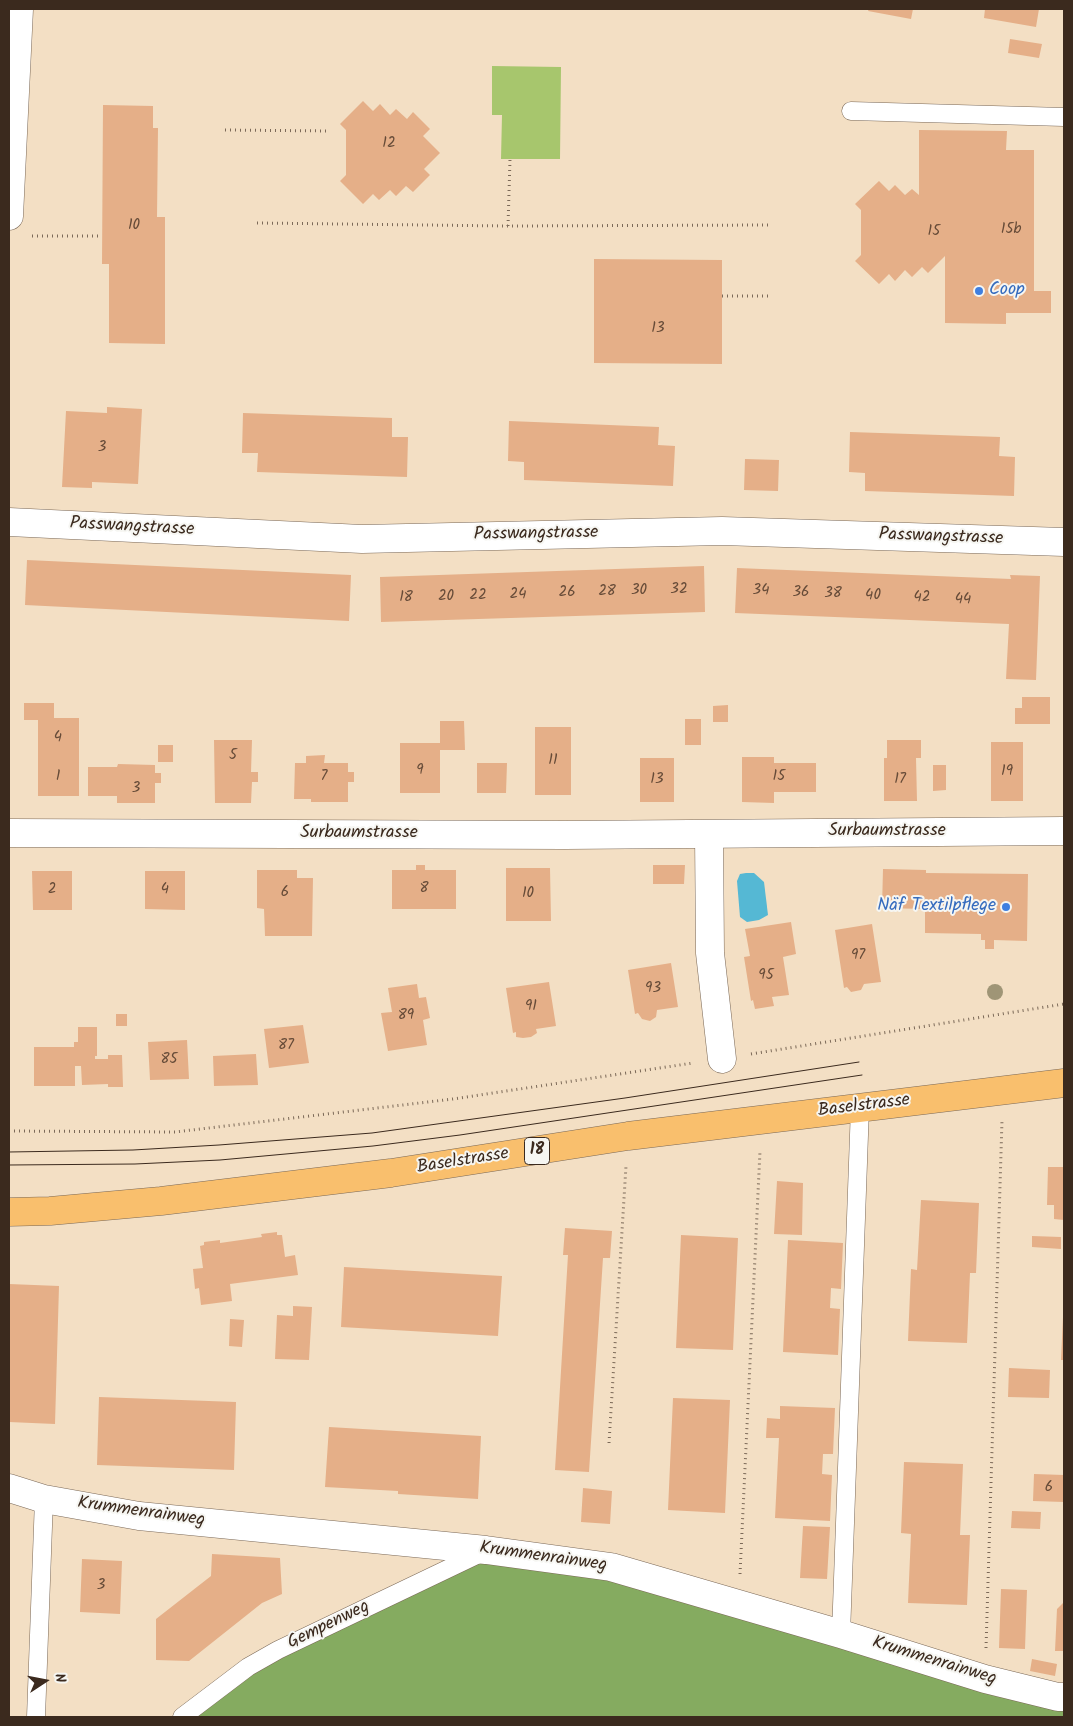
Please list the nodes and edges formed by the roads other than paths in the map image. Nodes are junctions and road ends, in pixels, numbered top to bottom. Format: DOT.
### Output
graph roads {
  1 [pos="19,9"];
  2 [pos="851,111"];
  3 [pos="1064,117"];
  4 [pos="9,216"];
  5 [pos="9,522"];
  6 [pos="1064,542"];
  7 [pos="1064,831"];
  8 [pos="9,834"];
  9 [pos="709,834"];
  10 [pos="722,1059"];
  11 [pos="1064,1083"];
  12 [pos="860,1107"];
  13 [pos="9,1212"];
  14 [pos="9,1488"];
  15 [pos="44,1499"];
  16 [pos="486,1550"];
  17 [pos="841,1634"];
  18 [pos="1064,1697"];
  19 [pos="36,1717"];
  20 [pos="182,1717"];
  1 -- 4 [label="street"];
  2 -- 3 [label="lane"];
  5 -- 6 [label="street, Passwangstrasse"];
  7 -- 9 [label="street, Surbaumstrasse"];
  8 -- 9 [label="street, Surbaumstrasse"];
  9 -- 10 [label="street"];
  11 -- 12 [label="main road, Baselstrasse / 18"];
  12 -- 13 [label="main road, Baselstrasse / 18"];
  12 -- 17 [label="lane"];
  14 -- 15 [label="street, Krummenrainweg"];
  15 -- 16 [label="street, Krummenrainweg"];
  15 -- 19 [label="lane"];
  16 -- 17 [label="street, Krummenrainweg"];
  16 -- 20 [label="lane, Gempenweg"];
  17 -- 18 [label="street, Krummenrainweg"];
}
